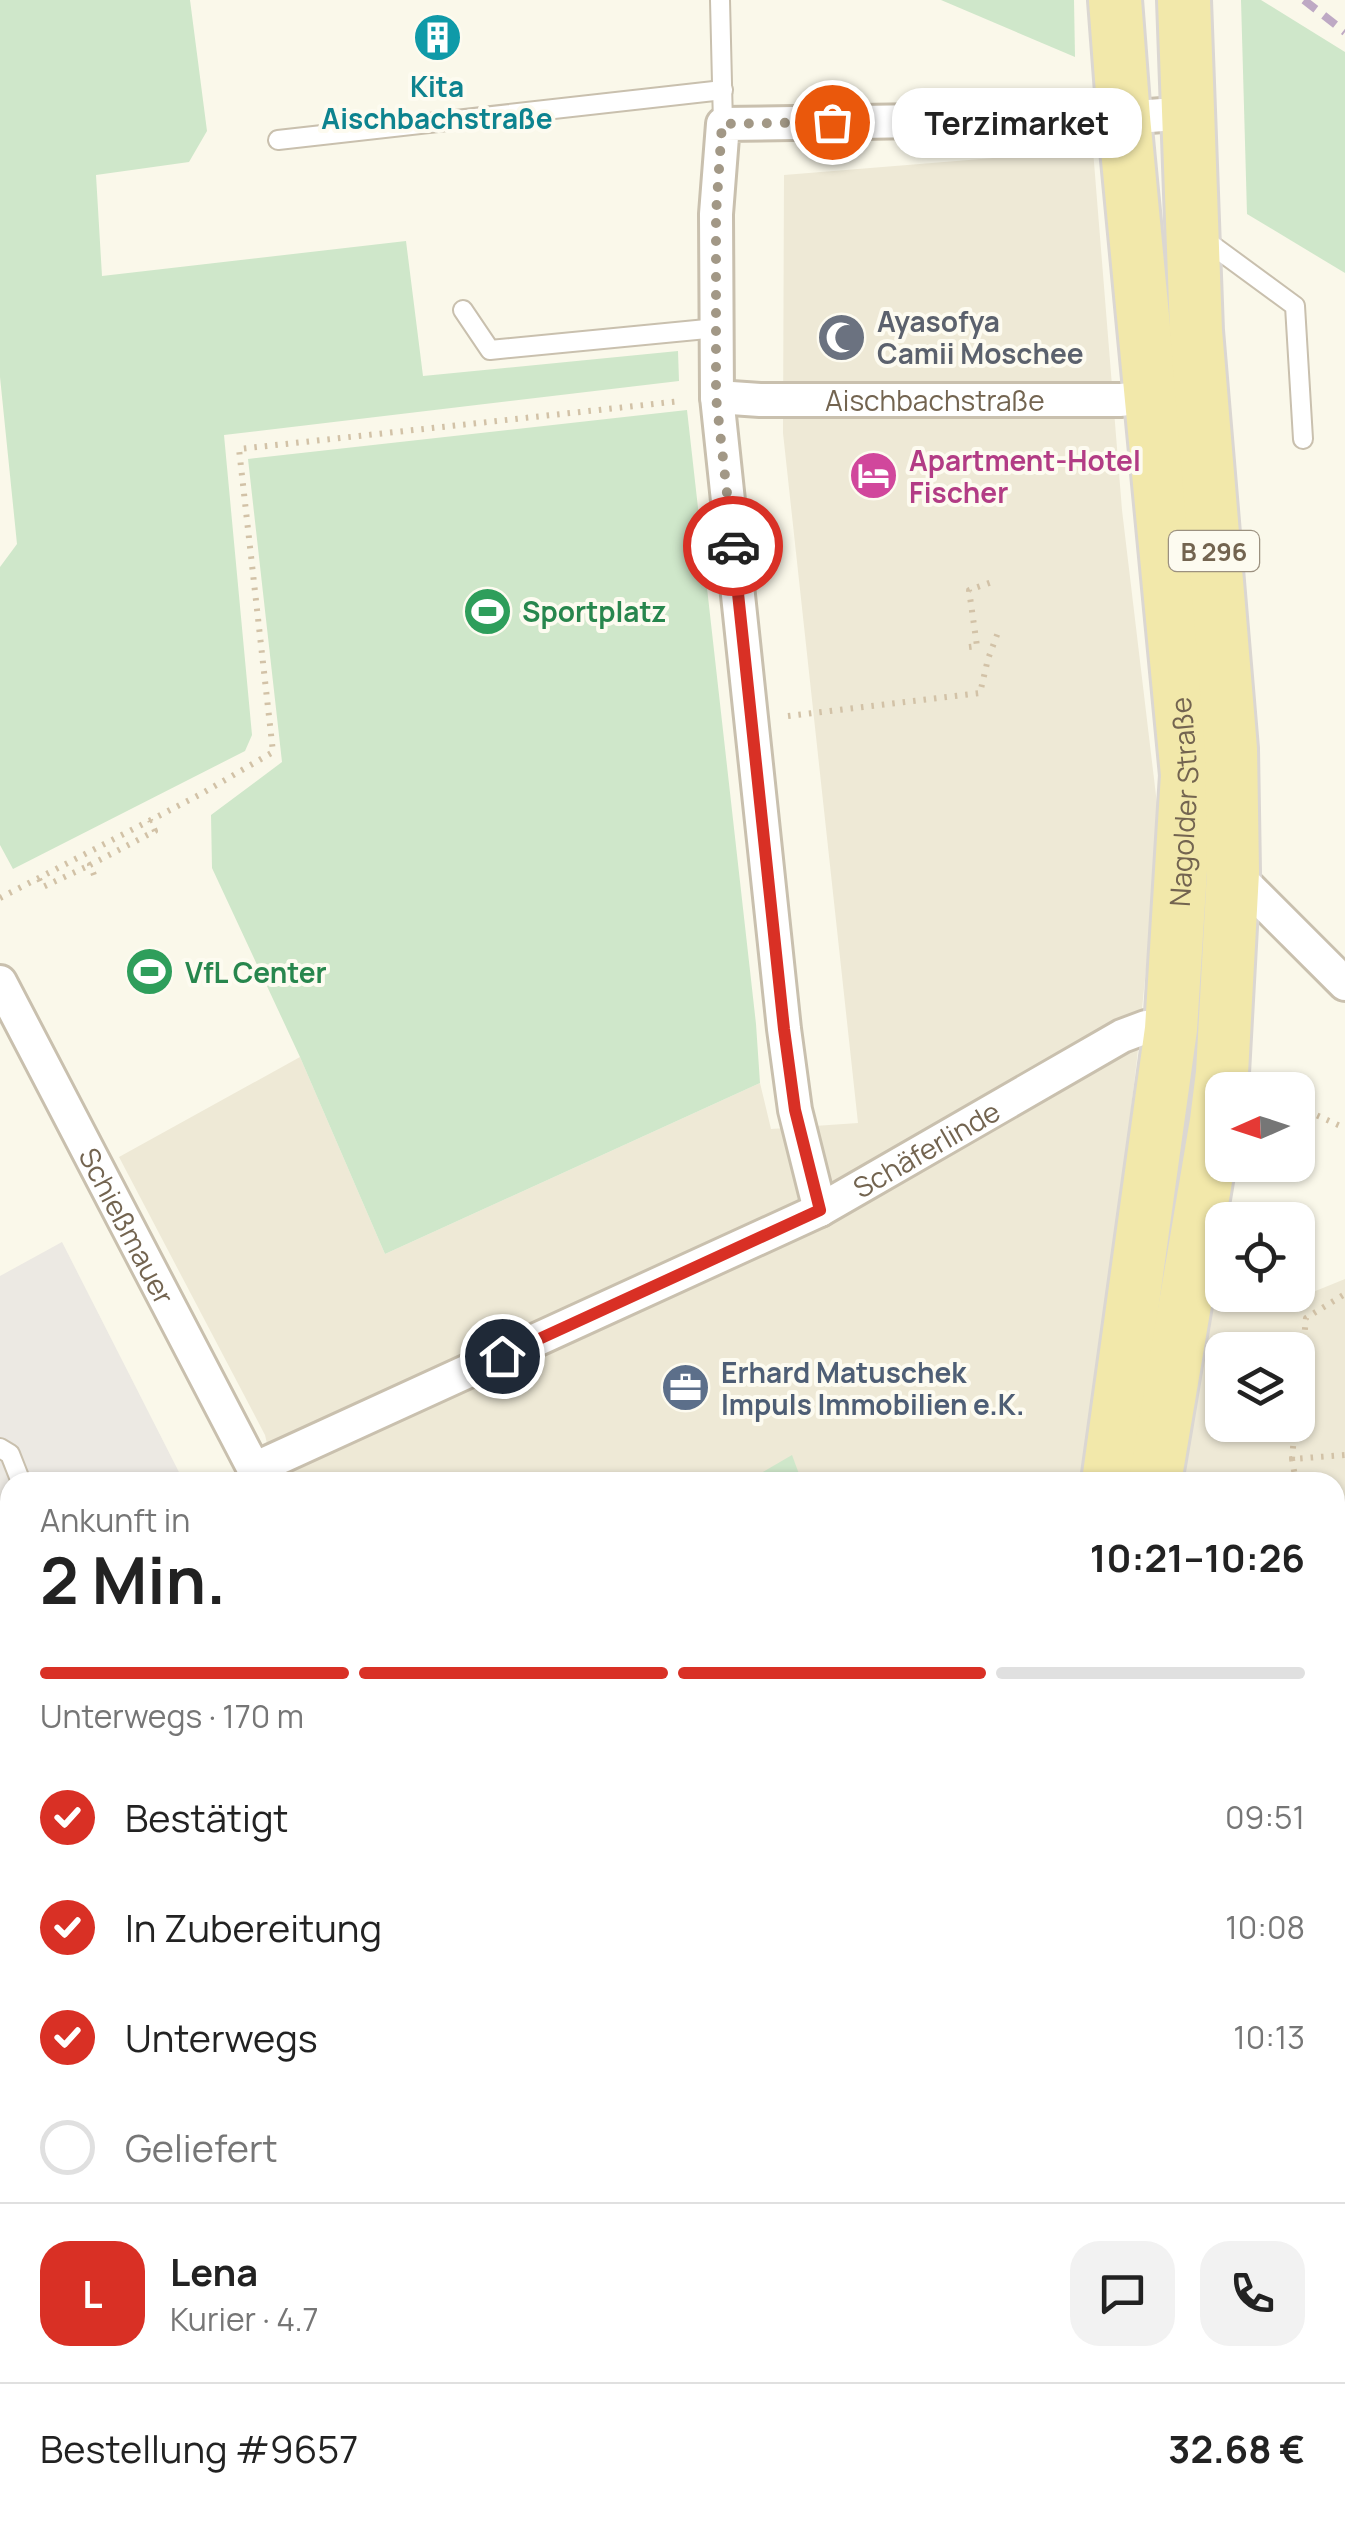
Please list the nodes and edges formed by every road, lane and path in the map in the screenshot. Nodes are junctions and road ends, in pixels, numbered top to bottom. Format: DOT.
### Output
graph roads {
  1 [pos="720,0"];
  2 [pos="1115,0"];
  3 [pos="1184,0"];
  4 [pos="724,90"];
  5 [pos="1188,114"];
  6 [pos="1124,118"];
  7 [pos="722,124"];
  8 [pos="278,140"];
  9 [pos="1192,231"];
  10 [pos="463,310"];
  11 [pos="717,328"];
  12 [pos="1150,396"];
  13 [pos="716,397"];
  14 [pos="1302,439"];
  15 [pos="995,581"];
  16 [pos="1000,627"];
  17 [pos="969,647"];
  18 [pos="752,720"];
  19 [pos="150,820"];
  20 [pos="90,865"];
  21 [pos="1233,872"];
  22 [pos="94,874"];
  23 [pos="39,879"];
  24 [pos="0,898"];
  25 [pos="0,982"];
  26 [pos="1345,984"];
  27 [pos="1171,1029"];
  28 [pos="1315,1115"];
  29 [pos="1345,1128"];
  30 [pos="820,1210"];
  31 [pos="1345,1294"];
  32 [pos="1305,1332"];
  33 [pos="1294,1442"];
  34 [pos="0,1448"];
  35 [pos="1345,1456"];
  36 [pos="1292,1459"];
  37 [pos="17,1472"];
  38 [pos="252,1472"];
  39 [pos="263,1472"];
  40 [pos="1109,1472"];
  41 [pos="1157,1472"];
  42 [pos="1294,1472"];
  1 -- 4 [label="lane"];
  2 -- 6 [label="main road, Nagolder Straße / B 296"];
  3 -- 5 [label="main road, Nagolder Straße / B 296"];
  4 -- 7 [label="lane"];
  4 -- 8 [label="lane"];
  5 -- 6 [label="street"];
  5 -- 9 [label="main road, Nagolder Straße / B 296"];
  6 -- 7 [label="street"];
  6 -- 12 [label="main road, Nagolder Straße / B 296"];
  7 -- 11 [label="street"];
  9 -- 14 [label="lane"];
  9 -- 21 [label="main road, Nagolder Straße / B 296"];
  10 -- 11 [label="lane"];
  11 -- 13 [label="street"];
  12 -- 13 [label="street, Aischbachstraße"];
  12 -- 27 [label="main road, Nagolder Straße / B 296"];
  13 -- 18 [label="street"];
  13 -- 19 [label="path"];
  15 -- 17 [label="path"];
  16 -- 18 [label="path"];
  18 -- 30 [label="street"];
  19 -- 20 [label="path"];
  19 -- 23 [label="path"];
  20 -- 22 [label="path"];
  20 -- 23 [label="path"];
  21 -- 26 [label="street"];
  21 -- 41 [label="main road, Nagolder Straße / B 296"];
  23 -- 24 [label="path"];
  25 -- 38 [label="street, Schießmauer"];
  27 -- 30 [label="street, Schäferlinde"];
  27 -- 40 [label="main road, Nagolder Straße / B 296"];
  28 -- 29 [label="path"];
  30 -- 39 [label="street, Schäferlinde"];
  31 -- 32 [label="path"];
  33 -- 36 [label="path"];
  34 -- 37 [label="lane"];
  35 -- 36 [label="path"];
  36 -- 42 [label="path"];
}
